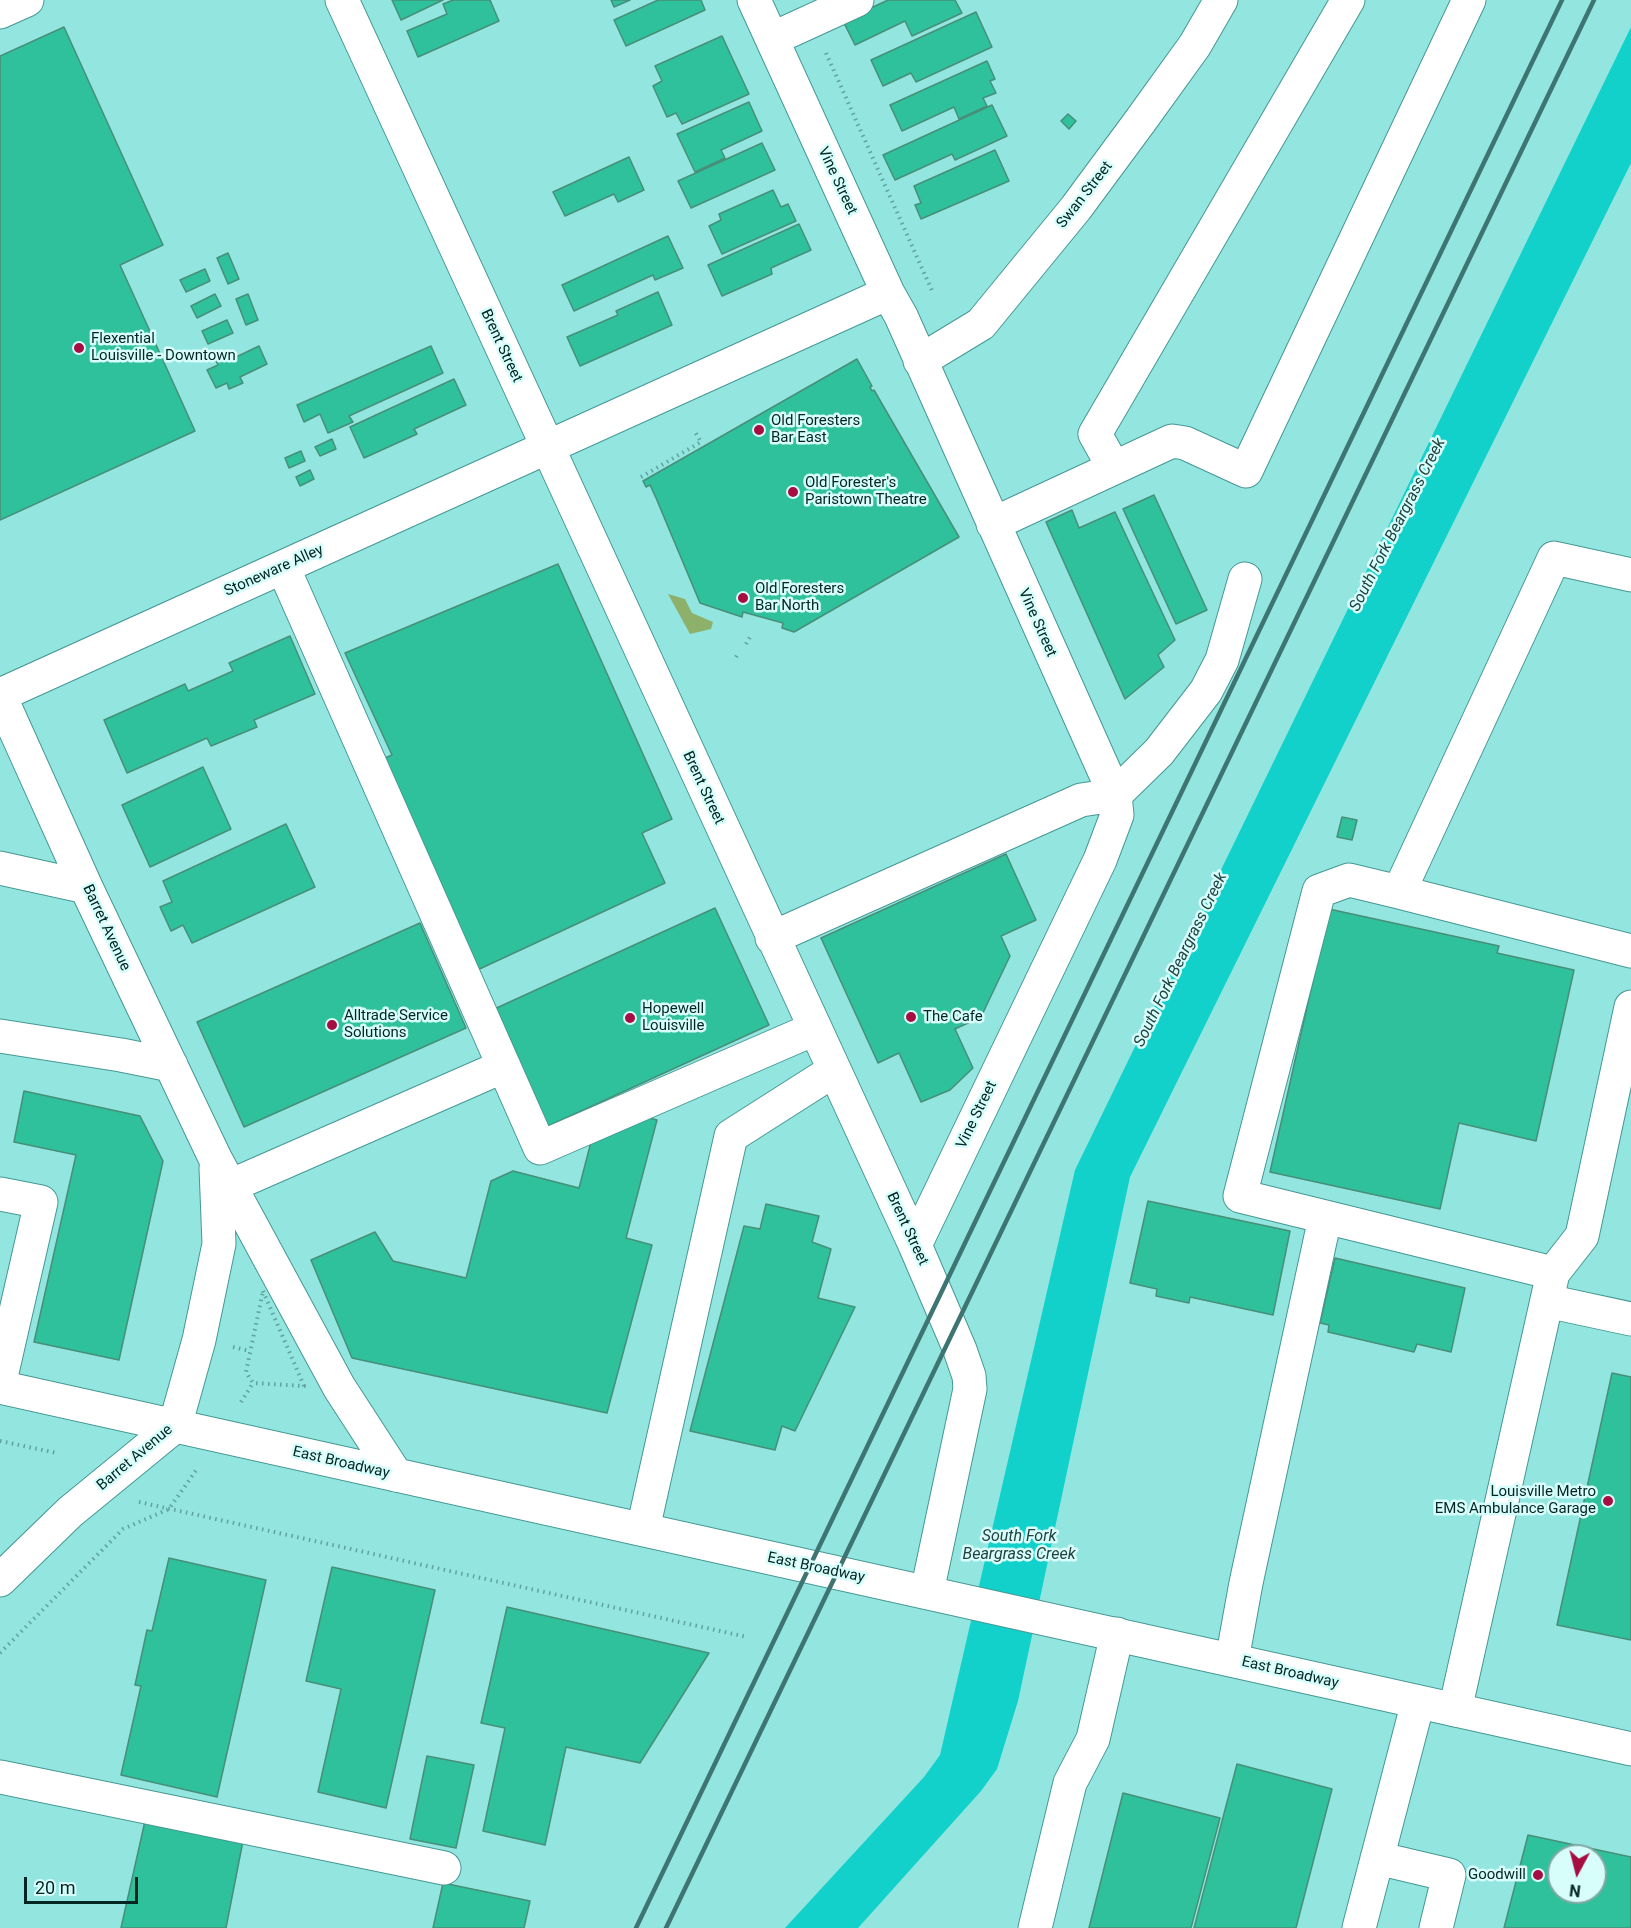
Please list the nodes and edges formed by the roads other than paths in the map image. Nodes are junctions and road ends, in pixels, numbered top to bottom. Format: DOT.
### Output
graph roads {
  1 [pos="27,0"];
  2 [pos="342,0"];
  3 [pos="754,0"];
  4 [pos="857,0"];
  5 [pos="1221,0"];
  6 [pos="1348,0"];
  7 [pos="1469,0"];
  8 [pos="0,12"];
  9 [pos="772,39"];
  10 [pos="888,293"];
  11 [pos="920,362"];
  12 [pos="547,448"];
  13 [pos="1114,468"];
  14 [pos="993,524"];
  15 [pos="283,567"];
  16 [pos="1631,575"];
  17 [pos="1245,579"];
  18 [pos="0,696"];
  19 [pos="1115,795"];
  20 [pos="0,868"];
  21 [pos="86,887"];
  22 [pos="1399,892"];
  23 [pos="772,938"];
  24 [pos="1631,951"];
  25 [pos="1631,1007"];
  26 [pos="814,1029"];
  27 [pos="0,1036"];
  28 [pos="171,1065"];
  29 [pos="504,1066"];
  30 [pos="833,1071"];
  31 [pos="215,1158"];
  32 [pos="230,1186"];
  33 [pos="0,1194"];
  34 [pos="1325,1218"];
  35 [pos="915,1245"];
  36 [pos="1550,1287"];
  37 [pos="8,1307"];
  38 [pos="1631,1319"];
  39 [pos="0,1381"];
  40 [pos="0,1387"];
  41 [pos="175,1426"];
  42 [pos="396,1475"];
  43 [pos="643,1529"];
  44 [pos="0,1580"];
  45 [pos="927,1592"];
  46 [pos="1117,1634"];
  47 [pos="1232,1660"];
  48 [pos="1418,1702"];
  49 [pos="1455,1710"];
  50 [pos="1631,1749"];
  51 [pos="0,1777"];
  52 [pos="1377,1858"];
  53 [pos="444,1868"];
  54 [pos="1035,1928"];
  55 [pos="1359,1928"];
  56 [pos="1436,1928"];
  1 -- 8 [label="street"];
  2 -- 12 [label="street, Brent Street"];
  3 -- 9 [label="street, Vine Street"];
  4 -- 9 [label="street"];
  5 -- 11 [label="street, Swan Street"];
  6 -- 13 [label="street"];
  7 -- 13 [label="street"];
  9 -- 10 [label="street, Vine Street"];
  10 -- 11 [label="street, Vine Street"];
  10 -- 12 [label="street, Stoneware Alley"];
  11 -- 14 [label="street, Vine Street"];
  12 -- 15 [label="street, Stoneware Alley"];
  12 -- 23 [label="street, Brent Street"];
  13 -- 14 [label="street"];
  14 -- 19 [label="street, Vine Street"];
  15 -- 18 [label="street, Stoneware Alley"];
  15 -- 29 [label="street"];
  16 -- 22 [label="street"];
  17 -- 19 [label="street"];
  18 -- 21 [label="street, Barret Avenue"];
  19 -- 23 [label="street"];
  19 -- 35 [label="street, Vine Street"];
  20 -- 21 [label="street"];
  21 -- 28 [label="street, Barret Avenue"];
  22 -- 24 [label="street"];
  22 -- 34 [label="street"];
  23 -- 26 [label="street, Brent Street"];
  25 -- 36 [label="street"];
  26 -- 29 [label="street"];
  26 -- 30 [label="street, Brent Street"];
  27 -- 28 [label="street"];
  28 -- 31 [label="street, Barret Avenue"];
  29 -- 32 [label="street"];
  30 -- 35 [label="street, Brent Street"];
  30 -- 43 [label="street"];
  31 -- 32 [label="street, Barret Avenue"];
  31 -- 41 [label="street, Barret Avenue"];
  32 -- 42 [label="street, Barret Avenue"];
  33 -- 37 [label="street"];
  34 -- 36 [label="street"];
  34 -- 47 [label="street"];
  35 -- 45 [label="street, Brent Street"];
  36 -- 38 [label="street"];
  36 -- 49 [label="street"];
  37 -- 39 [label="street"];
  40 -- 41 [label="street, East Broadway"];
  41 -- 42 [label="street, East Broadway"];
  41 -- 44 [label="street, Barret Avenue"];
  42 -- 43 [label="street, East Broadway"];
  43 -- 45 [label="street, East Broadway"];
  45 -- 46 [label="street, East Broadway"];
  46 -- 47 [label="street, East Broadway"];
  46 -- 54 [label="street"];
  47 -- 48 [label="street, East Broadway"];
  48 -- 49 [label="street, East Broadway"];
  48 -- 52 [label="street"];
  49 -- 50 [label="street, East Broadway"];
  51 -- 53 [label="street"];
  52 -- 55 [label="street"];
  52 -- 56 [label="street"];
}
